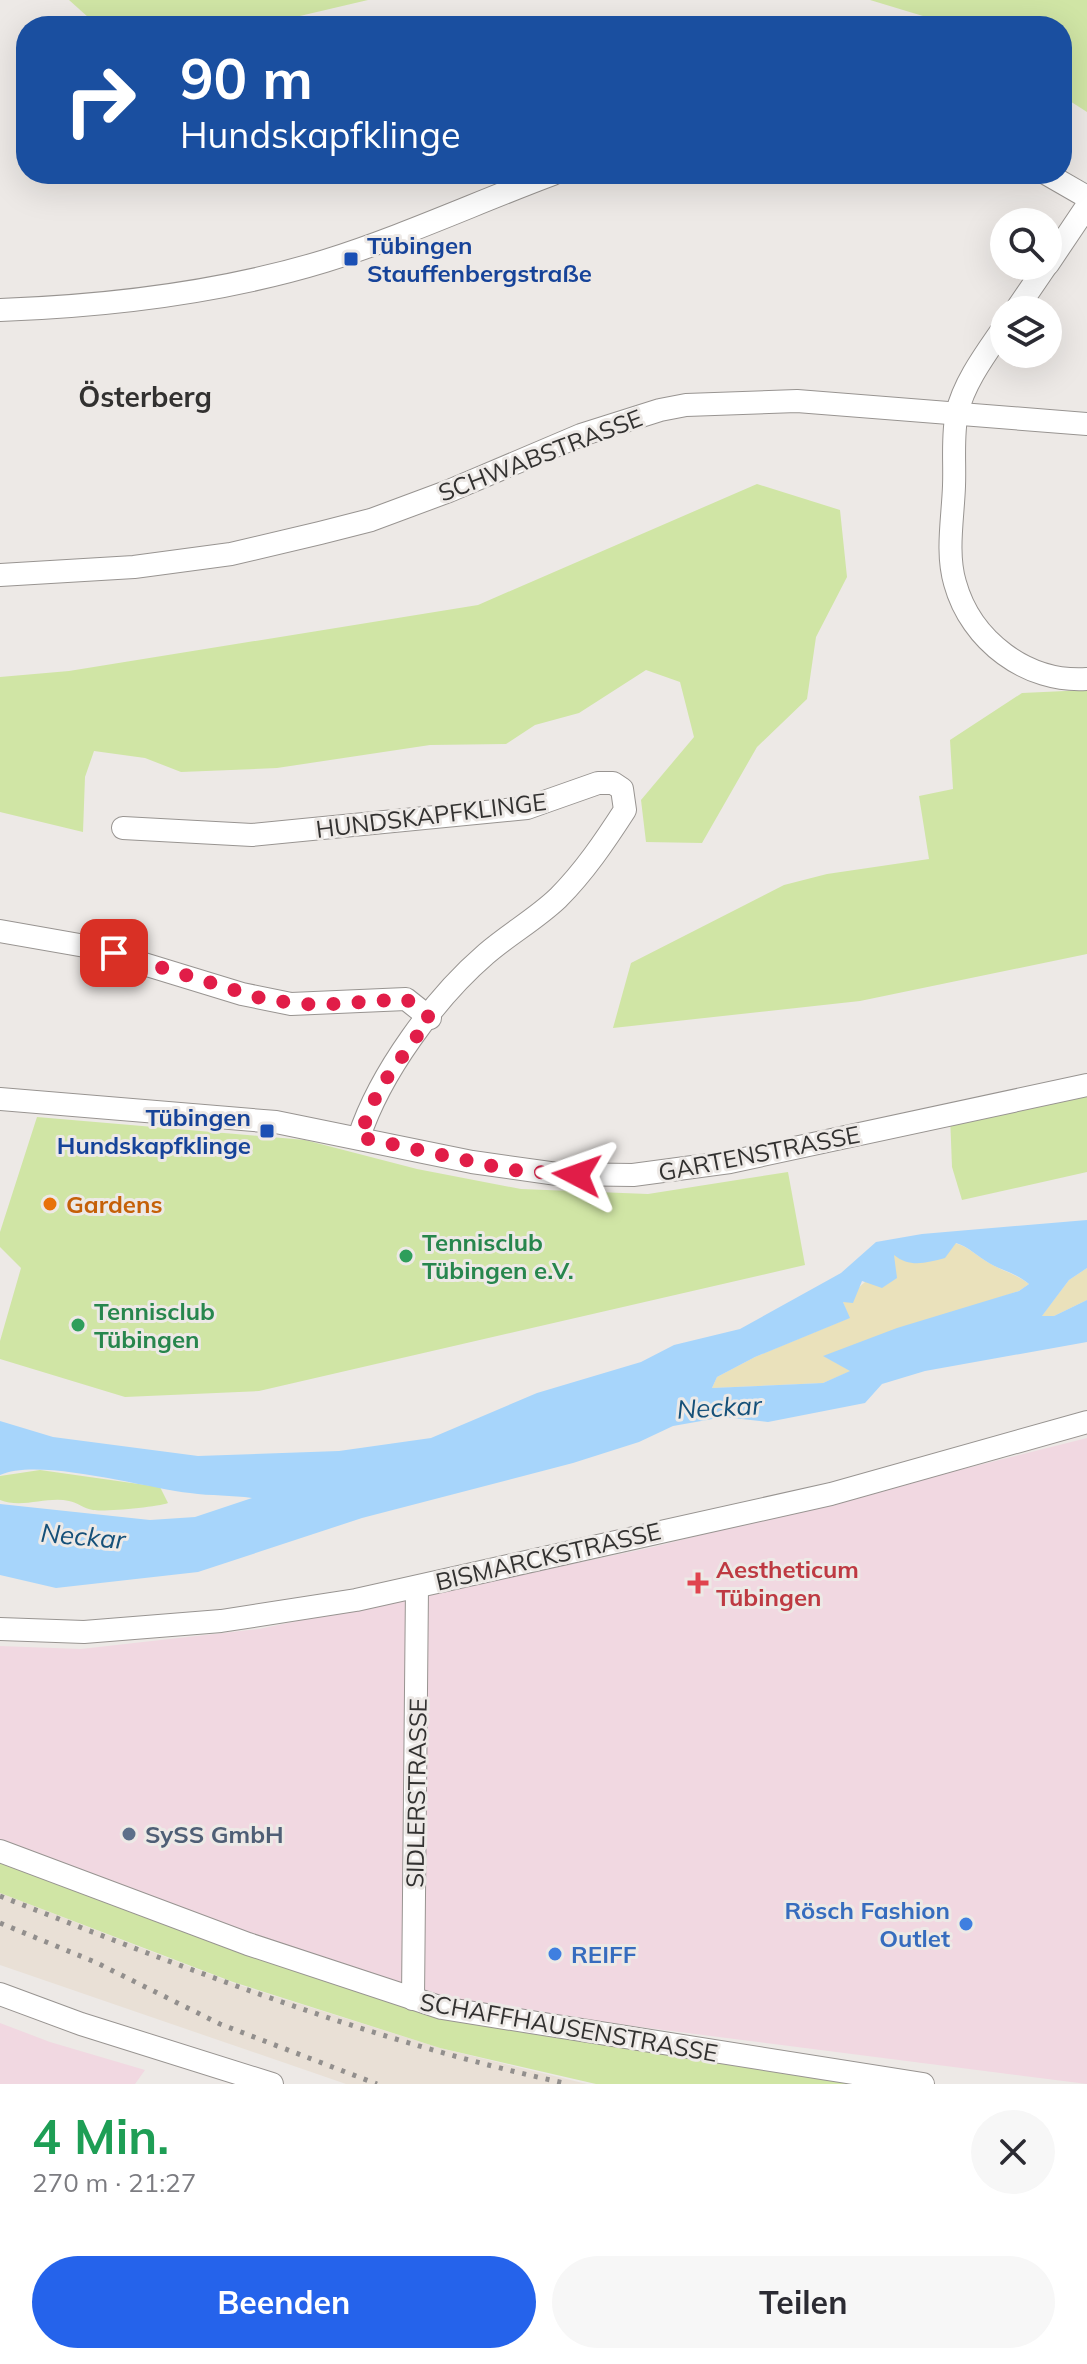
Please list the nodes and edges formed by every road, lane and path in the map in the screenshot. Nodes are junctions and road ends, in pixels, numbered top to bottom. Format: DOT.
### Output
graph roads {
  1 [pos="527,184"];
  2 [pos="1064,184"];
  3 [pos="1087,197"];
  4 [pos="1087,206"];
  5 [pos="1062,243"];
  6 [pos="0,310"];
  7 [pos="990,349"];
  8 [pos="957,412"];
  9 [pos="1087,424"];
  10 [pos="0,575"];
  11 [pos="1087,679"];
  12 [pos="123,828"];
  13 [pos="0,931"];
  14 [pos="430,1018"];
  15 [pos="1087,1085"];
  16 [pos="0,1099"];
  17 [pos="359,1137"];
  18 [pos="1087,1422"];
  19 [pos="417,1587"];
  20 [pos="0,1629"];
  21 [pos="0,1851"];
  22 [pos="0,1994"];
  23 [pos="413,1999"];
  24 [pos="272,2084"];
  25 [pos="923,2084"];
  1 -- 6 [label="street"];
  2 -- 3 [label="street"];
  4 -- 5 [label="street"];
  7 -- 8 [label="street"];
  8 -- 9 [label="street, SCHWABSTRASSE"];
  8 -- 10 [label="street, SCHWABSTRASSE"];
  8 -- 11 [label="street"];
  12 -- 14 [label="street, HUNDSKAPFKLINGE"];
  13 -- 14 [label="street"];
  14 -- 17 [label="street, HUNDSKAPFKLINGE"];
  15 -- 17 [label="street, GARTENSTRASSE"];
  16 -- 17 [label="street, GARTENSTRASSE"];
  18 -- 19 [label="street, BISMARCKSTRASSE"];
  19 -- 20 [label="street, BISMARCKSTRASSE"];
  19 -- 23 [label="street, SIDLERSTRASSE"];
  21 -- 23 [label="street, SCHAFFHAUSENSTRASSE"];
  22 -- 24 [label="street"];
  23 -- 25 [label="street, SCHAFFHAUSENSTRASSE"];
}
